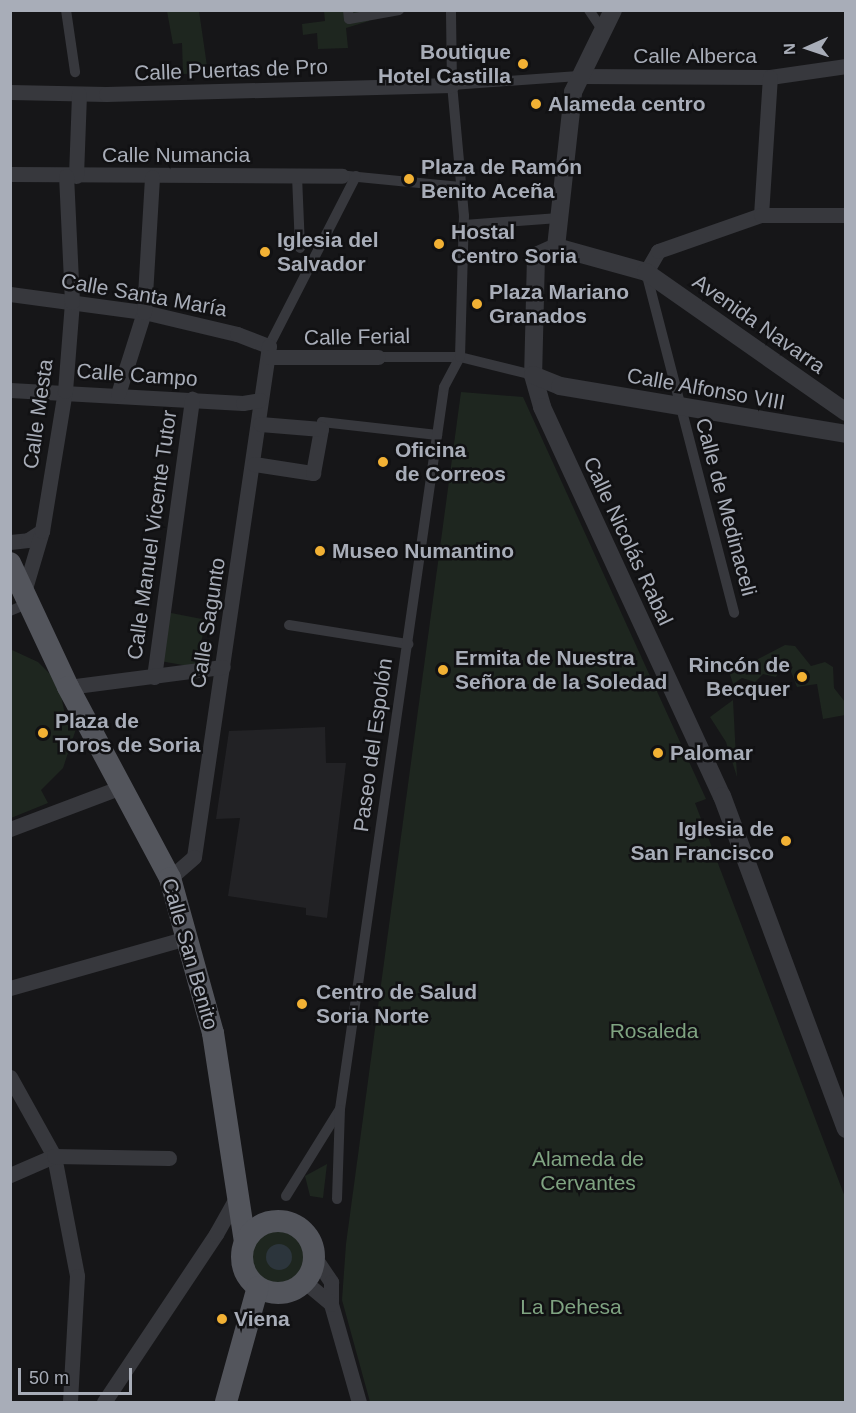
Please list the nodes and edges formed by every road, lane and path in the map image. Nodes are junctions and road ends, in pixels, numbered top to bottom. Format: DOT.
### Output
graph roads {
  1 [pos="66,10"];
  2 [pos="348,10"];
  3 [pos="399,10"];
  4 [pos="451,10"];
  5 [pos="590,10"];
  6 [pos="613,10"];
  7 [pos="603,32"];
  8 [pos="846,66"];
  9 [pos="75,72"];
  10 [pos="770,77"];
  11 [pos="576,84"];
  12 [pos="452,85"];
  13 [pos="10,92"];
  14 [pos="79,94"];
  15 [pos="10,174"];
  16 [pos="71,176"];
  17 [pos="297,176"];
  18 [pos="349,176"];
  19 [pos="153,177"];
  20 [pos="460,187"];
  21 [pos="761,215"];
  22 [pos="846,215"];
  23 [pos="559,218"];
  24 [pos="464,221"];
  25 [pos="556,247"];
  26 [pos="300,248"];
  27 [pos="646,272"];
  28 [pos="10,294"];
  29 [pos="72,302"];
  30 [pos="144,312"];
  31 [pos="269,352"];
  32 [pos="378,357"];
  33 [pos="460,357"];
  34 [pos="533,375"];
  35 [pos="560,386"];
  36 [pos="10,390"];
  37 [pos="65,391"];
  38 [pos="118,394"];
  39 [pos="192,399"];
  40 [pos="260,400"];
  41 [pos="542,407"];
  42 [pos="680,408"];
  43 [pos="846,412"];
  44 [pos="260,424"];
  45 [pos="321,429"];
  46 [pos="846,434"];
  47 [pos="437,435"];
  48 [pos="254,465"];
  49 [pos="42,531"];
  50 [pos="10,542"];
  51 [pos="10,563"];
  52 [pos="21,602"];
  53 [pos="734,613"];
  54 [pos="289,625"];
  55 [pos="408,644"];
  56 [pos="223,667"];
  57 [pos="154,676"];
  58 [pos="68,687"];
  59 [pos="122,787"];
  60 [pos="10,829"];
  61 [pos="170,878"];
  62 [pos="187,938"];
  63 [pos="10,988"];
  64 [pos="10,1077"];
  65 [pos="840,1097"];
  66 [pos="340,1109"];
  67 [pos="846,1129"];
  68 [pos="54,1156"];
  69 [pos="169,1158"];
  70 [pos="10,1175"];
  71 [pos="241,1195"];
  72 [pos="286,1196"];
  73 [pos="337,1199"];
  74 [pos="269,1222"];
  75 [pos="245,1241"];
  76 [pos="315,1258"];
  77 [pos="305,1282"];
  78 [pos="258,1287"];
  79 [pos="331,1304"];
  80 [pos="70,1402"];
  81 [pos="104,1402"];
  82 [pos="226,1402"];
  83 [pos="359,1402"];
  1 -- 9 [label="street"];
  2 -- 3 [label="street"];
  4 -- 12 [label="street"];
  5 -- 7 [label="street"];
  6 -- 7 [label="street"];
  7 -- 11 [label="street"];
  8 -- 10 [label="street, Calle Alberca"];
  10 -- 11 [label="street, Calle Alberca"];
  10 -- 21 [label="street"];
  11 -- 12 [label="street"];
  11 -- 23 [label="street"];
  12 -- 14 [label="street, Calle Puertas de Pro"];
  12 -- 20 [label="street"];
  13 -- 14 [label="street, Calle Puertas de Pro"];
  14 -- 16 [label="street, Calle Mesta"];
  15 -- 16 [label="street, Calle Numancia"];
  16 -- 19 [label="street, Calle Numancia"];
  16 -- 29 [label="street, Calle Mesta"];
  17 -- 18 [label="street, Calle Numancia"];
  17 -- 19 [label="street, Calle Numancia"];
  17 -- 26 [label="street"];
  18 -- 20 [label="street"];
  18 -- 31 [label="street"];
  19 -- 30 [label="street"];
  20 -- 24 [label="street"];
  21 -- 22 [label="street"];
  21 -- 27 [label="street"];
  23 -- 24 [label="street"];
  23 -- 25 [label="street"];
  24 -- 33 [label="street"];
  25 -- 27 [label="street, Avenida Navarra"];
  25 -- 34 [label="street"];
  27 -- 42 [label="street, Calle de Medinaceli"];
  27 -- 43 [label="street, Avenida Navarra"];
  28 -- 29 [label="street, Calle Santa María"];
  29 -- 30 [label="street, Calle Santa María"];
  29 -- 37 [label="street, Calle Mesta"];
  30 -- 31 [label="street, Calle Santa María"];
  30 -- 38 [label="street"];
  31 -- 32 [label="street, Calle Ferial"];
  31 -- 40 [label="street, Calle Sagunto"];
  32 -- 33 [label="street, Calle Ferial"];
  33 -- 34 [label="street"];
  33 -- 47 [label="street, Paseo del Espolón"];
  34 -- 35 [label="street, Calle Alfonso VIII"];
  34 -- 41 [label="street"];
  35 -- 41 [label="street"];
  35 -- 42 [label="street, Calle Alfonso VIII"];
  36 -- 37 [label="street, Calle Campo"];
  37 -- 38 [label="street, Calle Campo"];
  37 -- 49 [label="street, Calle Mesta"];
  38 -- 39 [label="street, Calle Campo"];
  39 -- 40 [label="street, Calle Campo"];
  39 -- 57 [label="street, Calle Manuel Vicente Tutor"];
  40 -- 44 [label="street, Calle Sagunto"];
  41 -- 65 [label="street, Calle Nicolás Rabal"];
  42 -- 46 [label="street, Calle Alfonso VIII"];
  42 -- 53 [label="street, Calle de Medinaceli"];
  44 -- 45 [label="street"];
  44 -- 48 [label="street, Calle Sagunto"];
  45 -- 47 [label="street"];
  45 -- 48 [label="street"];
  47 -- 55 [label="street, Paseo del Espolón"];
  48 -- 56 [label="street, Calle Sagunto"];
  49 -- 50 [label="street"];
  49 -- 52 [label="street, Calle Mesta"];
  51 -- 52 [label="main road, Calle San Benito"];
  52 -- 58 [label="main road, Calle San Benito"];
  54 -- 55 [label="street"];
  55 -- 66 [label="street, Paseo del Espolón"];
  56 -- 57 [label="street"];
  56 -- 61 [label="street, Calle Sagunto"];
  57 -- 58 [label="street"];
  58 -- 59 [label="main road, Calle San Benito"];
  59 -- 60 [label="street"];
  59 -- 61 [label="main road, Calle San Benito"];
  61 -- 62 [label="main road, Calle San Benito"];
  62 -- 63 [label="street"];
  62 -- 71 [label="main road, Calle San Benito"];
  64 -- 68 [label="street"];
  65 -- 67 [label="street, Calle Nicolás Rabal"];
  66 -- 72 [label="street, Paseo del Espolón"];
  66 -- 73 [label="street, Paseo del Espolón"];
  68 -- 69 [label="street"];
  68 -- 70 [label="street"];
  68 -- 80 [label="street"];
  71 -- 74 [label="main road"];
  71 -- 75 [label="main road, Calle San Benito"];
  71 -- 81 [label="street"];
  74 -- 75 [label="main road"];
  74 -- 76 [label="main road"];
  75 -- 78 [label="main road"];
  76 -- 77 [label="main road"];
  76 -- 79 [label="street"];
  77 -- 78 [label="main road"];
  77 -- 79 [label="street"];
  78 -- 82 [label="main road"];
  79 -- 83 [label="street"];
}
